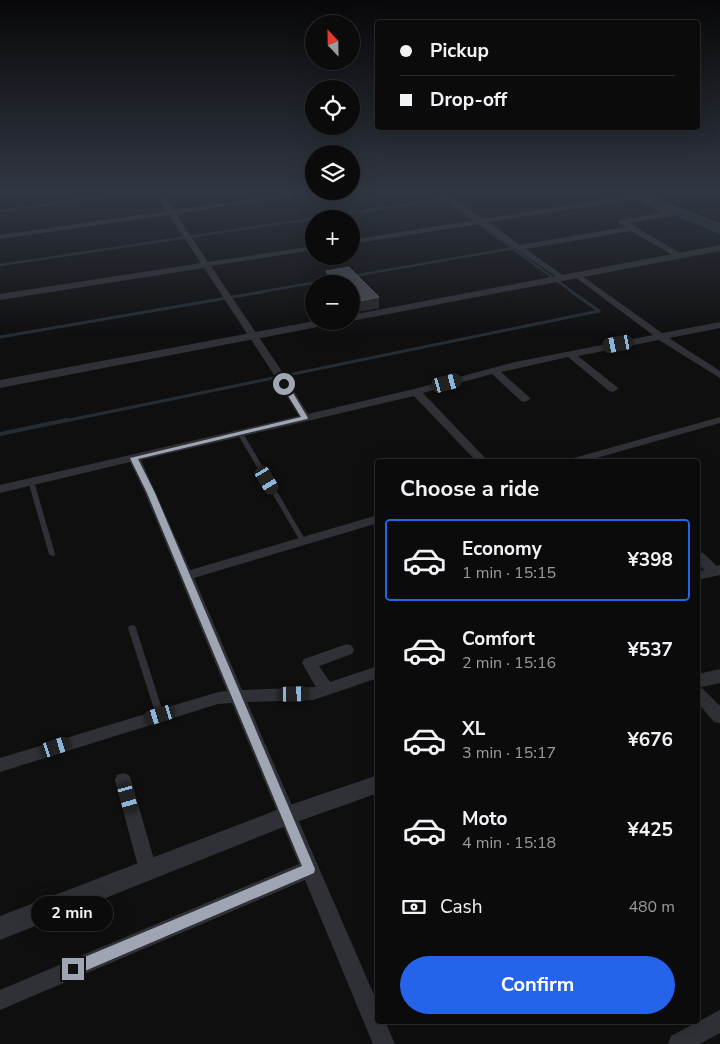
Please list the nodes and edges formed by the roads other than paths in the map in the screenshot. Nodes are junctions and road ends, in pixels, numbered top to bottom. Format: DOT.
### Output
graph roads {
  1 [pos="188,239"];
  2 [pos="505,239"];
  3 [pos="572,239"];
  4 [pos="651,239"];
  5 [pos="519,248"];
  6 [pos="720,248"];
  7 [pos="305,249"];
  8 [pos="679,255"];
  9 [pos="204,265"];
  10 [pos="578,275"];
  11 [pos="561,278"];
  12 [pos="0,297"];
  13 [pos="360,316"];
  14 [pos="720,325"];
  15 [pos="305,327"];
  16 [pos="661,336"];
  17 [pos="252,337"];
  18 [pos="570,354"];
  19 [pos="494,371"];
  20 [pos="720,376"];
  21 [pos="0,384"];
  22 [pos="613,389"];
  23 [pos="416,392"];
  24 [pos="525,399"];
  25 [pos="305,418"];
  26 [pos="720,420"];
  27 [pos="240,433"];
  28 [pos="134,458"];
  29 [pos="479,459"];
  30 [pos="581,459"];
  31 [pos="31,482"];
  32 [pos="0,489"];
  33 [pos="375,522"];
  34 [pos="303,541"];
  35 [pos="52,554"];
  36 [pos="700,558"];
  37 [pos="717,571"];
  38 [pos="700,575"];
  39 [pos="185,576"];
  40 [pos="132,628"];
  41 [pos="347,650"];
  42 [pos="375,673"];
  43 [pos="720,676"];
  44 [pos="700,681"];
  45 [pos="326,689"];
  46 [pos="700,694"];
  47 [pos="236,696"];
  48 [pos="160,715"];
  49 [pos="720,717"];
  50 [pos="0,765"];
  51 [pos="123,780"];
  52 [pos="375,785"];
  53 [pos="287,816"];
  54 [pos="309,869"];
  55 [pos="148,870"];
  56 [pos="0,928"];
  57 [pos="0,1000"];
  58 [pos="720,1021"];
  59 [pos="375,1023"];
  60 [pos="375,1024"];
  61 [pos="384,1044"];
  62 [pos="679,1044"];
  1 -- 9 [label="street"];
  2 -- 5 [label="street"];
  3 -- 5 [label="street"];
  4 -- 8 [label="street"];
  5 -- 11 [label="street"];
  6 -- 8 [label="street"];
  7 -- 9 [label="street"];
  8 -- 10 [label="street"];
  9 -- 12 [label="street"];
  9 -- 17 [label="street"];
  10 -- 11 [label="street"];
  10 -- 16 [label="street"];
  11 -- 13 [label="street"];
  14 -- 16 [label="street"];
  15 -- 17 [label="street"];
  16 -- 18 [label="street"];
  16 -- 20 [label="street"];
  17 -- 21 [label="street"];
  17 -- 25 [label="street"];
  18 -- 19 [label="street"];
  18 -- 22 [label="street"];
  19 -- 23 [label="street"];
  19 -- 24 [label="street"];
  23 -- 25 [label="street"];
  23 -- 29 [label="street"];
  25 -- 27 [label="street"];
  26 -- 30 [label="street"];
  27 -- 28 [label="street"];
  27 -- 34 [label="lane"];
  28 -- 31 [label="street"];
  28 -- 39 [label="street"];
  31 -- 32 [label="street"];
  31 -- 35 [label="lane"];
  33 -- 34 [label="street"];
  34 -- 39 [label="street"];
  36 -- 37 [label="street"];
  37 -- 38 [label="street"];
  39 -- 47 [label="street"];
  40 -- 48 [label="lane"];
  41 -- 45 [label="street"];
  42 -- 45 [label="street"];
  43 -- 44 [label="street"];
  45 -- 47 [label="street"];
  46 -- 49 [label="street"];
  47 -- 48 [label="street"];
  47 -- 53 [label="street"];
  48 -- 50 [label="street"];
  51 -- 55 [label="street"];
  52 -- 53 [label="street"];
  53 -- 54 [label="street"];
  53 -- 55 [label="street"];
  54 -- 57 [label="street"];
  54 -- 59 [label="street"];
  55 -- 56 [label="street"];
  58 -- 62 [label="street"];
  60 -- 61 [label="street"];
}
